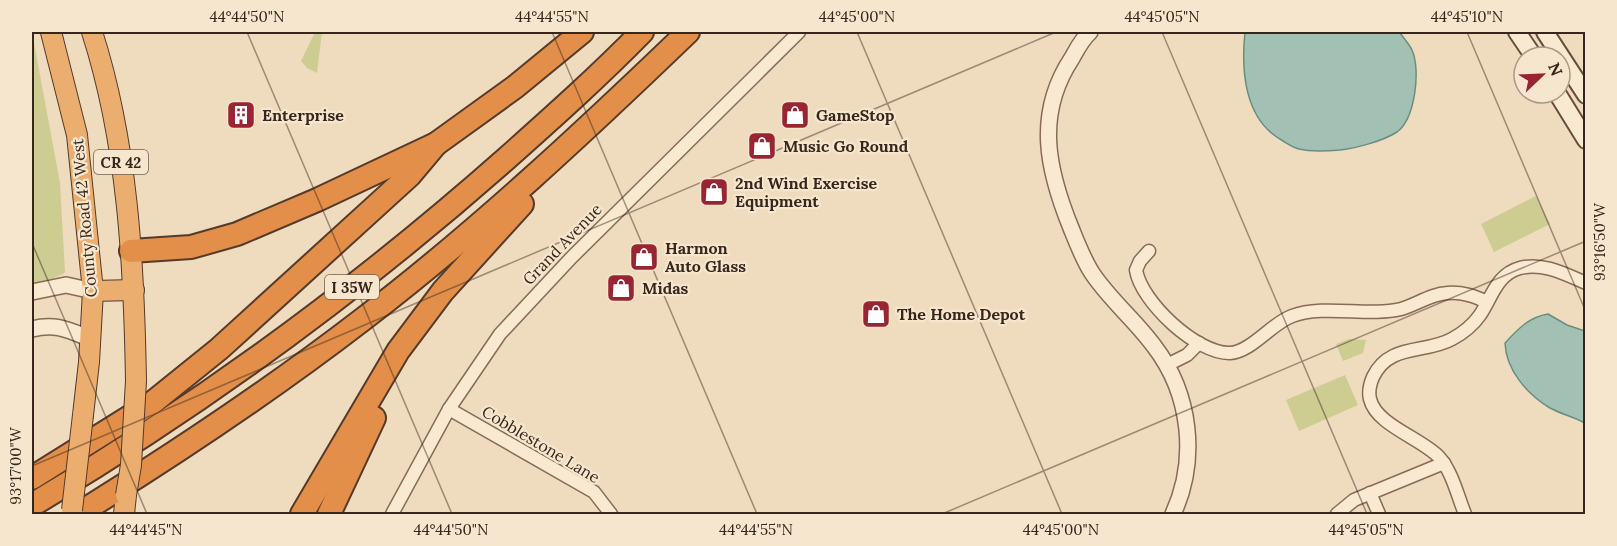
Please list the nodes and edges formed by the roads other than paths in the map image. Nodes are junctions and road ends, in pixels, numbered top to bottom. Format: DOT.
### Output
graph roads {
  1 [pos="51,32"];
  2 [pos="92,32"];
  3 [pos="582,32"];
  4 [pos="642,32"];
  5 [pos="688,32"];
  6 [pos="799,32"];
  7 [pos="1090,32"];
  8 [pos="1517,32"];
  9 [pos="1545,32"];
  10 [pos="1525,45"];
  11 [pos="631,86"];
  12 [pos="1586,95"];
  13 [pos="1564,105"];
  14 [pos="1586,140"];
  15 [pos="436,144"];
  16 [pos="131,251"];
  17 [pos="1149,251"];
  18 [pos="1586,283"];
  19 [pos="134,290"];
  20 [pos="93,291"];
  21 [pos="32,292"];
  22 [pos="1487,302"];
  23 [pos="423,317"];
  24 [pos="32,329"];
  25 [pos="91,339"];
  26 [pos="1199,343"];
  27 [pos="1167,365"];
  28 [pos="449,409"];
  29 [pos="1444,463"];
  30 [pos="32,478"];
  31 [pos="1370,493"];
  32 [pos="32,505"];
  33 [pos="73,513"];
  34 [pos="124,514"];
  35 [pos="302,514"];
  36 [pos="329,514"];
  37 [pos="392,514"];
  38 [pos="610,514"];
  39 [pos="1173,514"];
  40 [pos="1337,514"];
  41 [pos="1379,514"];
  42 [pos="1465,514"];
  1 -- 20 [label="highway, County Road 42 West / CR 42"];
  2 -- 16 [label="highway, CR 42"];
  3 -- 15 [label="highway"];
  4 -- 32 [label="highway, I 35W"];
  5 -- 11 [label="highway, I 35W"];
  6 -- 28 [label="street, Grand Avenue"];
  7 -- 27 [label="street"];
  8 -- 10 [label="main road"];
  9 -- 12 [label="main road"];
  11 -- 23 [label="highway"];
  11 -- 33 [label="highway, I 35W"];
  13 -- 14 [label="main road"];
  15 -- 16 [label="highway"];
  15 -- 30 [label="highway"];
  16 -- 19 [label="highway, CR 42"];
  17 -- 26 [label="street"];
  18 -- 22 [label="street"];
  19 -- 20 [label="highway"];
  19 -- 34 [label="highway, CR 42, bridge"];
  20 -- 21 [label="street"];
  20 -- 25 [label="highway, County Road 42 West / CR 42"];
  22 -- 26 [label="street"];
  22 -- 29 [label="street"];
  23 -- 35 [label="highway"];
  23 -- 36 [label="highway"];
  24 -- 25 [label="street"];
  25 -- 33 [label="highway, County Road 42 West / CR 42, bridge"];
  26 -- 27 [label="street"];
  27 -- 39 [label="street"];
  28 -- 37 [label="street, Grand Avenue"];
  28 -- 38 [label="street, Cobblestone Lane"];
  29 -- 31 [label="street"];
  29 -- 42 [label="street"];
  31 -- 40 [label="street"];
  31 -- 41 [label="street"];
}
